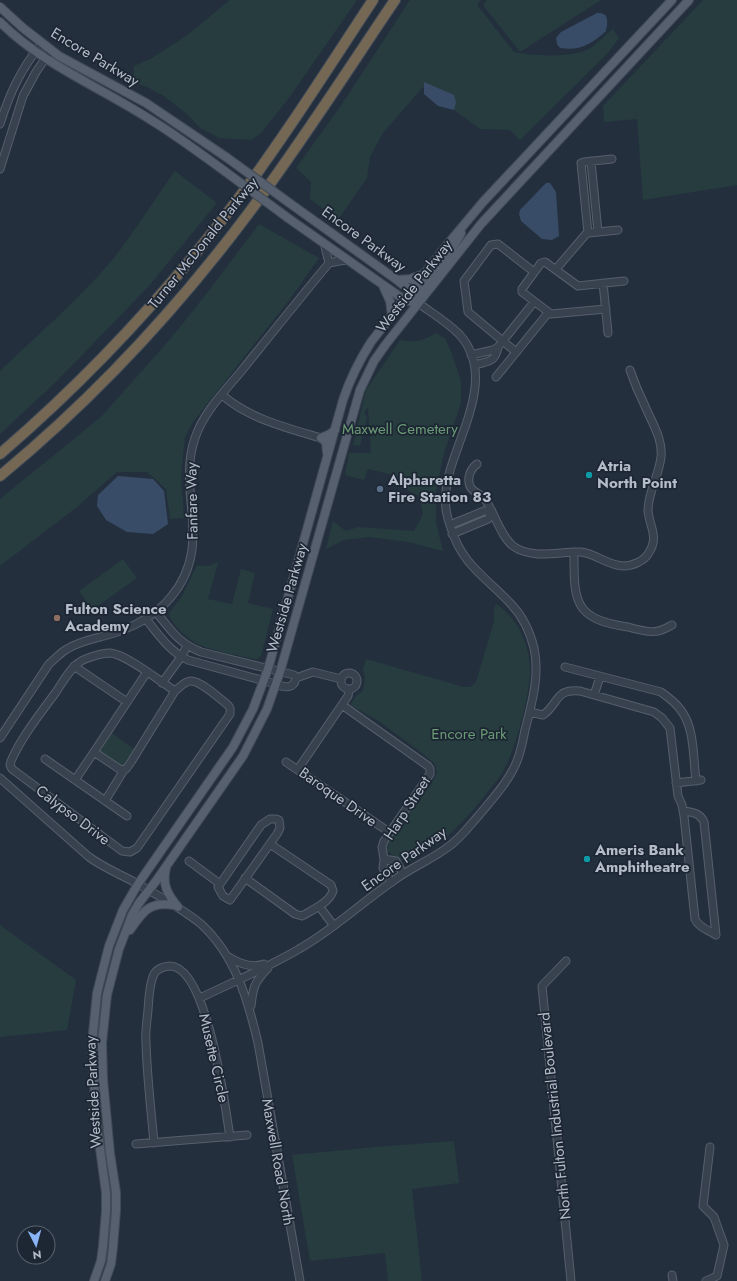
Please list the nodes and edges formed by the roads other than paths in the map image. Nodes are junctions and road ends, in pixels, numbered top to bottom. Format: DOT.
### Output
graph roads {
  1 [pos="372,0"];
  2 [pos="395,0"];
  3 [pos="672,0"];
  4 [pos="689,0"];
  5 [pos="0,6"];
  6 [pos="0,22"];
  7 [pos="42,43"];
  8 [pos="51,50"];
  9 [pos="34,52"];
  10 [pos="45,59"];
  11 [pos="0,124"];
  12 [pos="612,159"];
  13 [pos="591,161"];
  14 [pos="0,169"];
  15 [pos="466,222"];
  16 [pos="618,230"];
  17 [pos="598,232"];
  18 [pos="588,233"];
  19 [pos="324,243"];
  20 [pos="348,260"];
  21 [pos="329,263"];
  22 [pos="556,270"];
  23 [pos="534,272"];
  24 [pos="425,274"];
  25 [pos="397,280"];
  26 [pos="624,281"];
  27 [pos="603,283"];
  28 [pos="382,285"];
  29 [pos="411,291"];
  30 [pos="404,300"];
  31 [pos="534,302"];
  32 [pos="418,303"];
  33 [pos="606,309"];
  34 [pos="548,313"];
  35 [pos="392,316"];
  36 [pos="608,333"];
  37 [pos="503,341"];
  38 [pos="498,347"];
  39 [pos="516,352"];
  40 [pos="471,355"];
  41 [pos="475,365"];
  42 [pos="630,370"];
  43 [pos="496,377"];
  44 [pos="222,395"];
  45 [pos="335,430"];
  46 [pos="321,438"];
  47 [pos="0,454"];
  48 [pos="326,459"];
  49 [pos="477,464"];
  50 [pos="0,476"];
  51 [pos="492,511"];
  52 [pos="467,518"];
  53 [pos="450,525"];
  54 [pos="471,526"];
  55 [pos="452,534"];
  56 [pos="574,552"];
  57 [pos="156,612"];
  58 [pos="146,619"];
  59 [pos="672,625"];
  60 [pos="187,646"];
  61 [pos="181,657"];
  62 [pos="74,666"];
  63 [pos="565,667"];
  64 [pos="268,669"];
  65 [pos="146,672"];
  66 [pos="280,672"];
  67 [pos="600,677"];
  68 [pos="296,678"];
  69 [pos="264,681"];
  70 [pos="341,681"];
  71 [pos="162,682"];
  72 [pos="276,684"];
  73 [pos="349,690"];
  74 [pos="175,691"];
  75 [pos="594,695"];
  76 [pos="127,702"];
  77 [pos="342,705"];
  78 [pos="530,712"];
  79 [pos="0,738"];
  80 [pos="94,752"];
  81 [pos="45,759"];
  82 [pos="286,762"];
  83 [pos="298,769"];
  84 [pos="124,770"];
  85 [pos="0,778"];
  86 [pos="75,780"];
  87 [pos="676,783"];
  88 [pos="105,801"];
  89 [pos="684,812"];
  90 [pos="127,816"];
  91 [pos="389,832"];
  92 [pos="270,844"];
  93 [pos="384,859"];
  94 [pos="189,861"];
  95 [pos="167,865"];
  96 [pos="403,874"];
  97 [pos="245,878"];
  98 [pos="391,882"];
  99 [pos="138,884"];
  100 [pos="220,884"];
  101 [pos="149,890"];
  102 [pos="176,906"];
  103 [pos="319,906"];
  104 [pos="334,926"];
  105 [pos="121,944"];
  106 [pos="296,952"];
  107 [pos="226,955"];
  108 [pos="566,960"];
  109 [pos="271,965"];
  110 [pos="239,979"];
  111 [pos="200,998"];
  112 [pos="250,1011"];
  113 [pos="247,1135"];
  114 [pos="230,1137"];
  115 [pos="154,1143"];
  116 [pos="136,1144"];
  117 [pos="710,1147"];
  118 [pos="94,1281"];
  119 [pos="105,1281"];
  120 [pos="300,1281"];
  121 [pos="571,1281"];
  122 [pos="706,1281"];
  1 -- 47 [label="highway, Turner McDonald Parkway"];
  2 -- 50 [label="highway, Turner McDonald Parkway"];
  3 -- 15 [label="main road, Westside Parkway"];
  4 -- 32 [label="main road, Westside Parkway"];
  5 -- 7 [label="main road, Encore Parkway"];
  6 -- 9 [label="main road, Encore Parkway"];
  7 -- 8 [label="main road, Encore Parkway"];
  7 -- 9 [label="street"];
  8 -- 10 [label="street"];
  8 -- 25 [label="main road, Encore Parkway, bridge"];
  9 -- 10 [label="main road, Encore Parkway"];
  9 -- 11 [label="street"];
  10 -- 14 [label="street"];
  10 -- 19 [label="main road, Encore Parkway, bridge"];
  12 -- 13 [label="street"];
  13 -- 17 [label="street"];
  13 -- 18 [label="street"];
  15 -- 24 [label="main road, Westside Parkway"];
  15 -- 32 [label="main road"];
  16 -- 17 [label="street"];
  17 -- 18 [label="street"];
  18 -- 22 [label="street"];
  19 -- 20 [label="main road, Encore Parkway"];
  19 -- 21 [label="street"];
  20 -- 21 [label="street"];
  20 -- 28 [label="main road, Encore Parkway"];
  21 -- 44 [label="street, Fanfare Way"];
  22 -- 23 [label="street"];
  22 -- 27 [label="street"];
  23 -- 31 [label="street"];
  23 -- 37 [label="street"];
  24 -- 25 [label="main road"];
  24 -- 29 [label="main road, Westside Parkway"];
  25 -- 29 [label="main road, Encore Parkway"];
  26 -- 27 [label="street"];
  27 -- 33 [label="street"];
  28 -- 30 [label="main road, Encore Parkway"];
  28 -- 35 [label="main road"];
  29 -- 30 [label="main road, Westside Parkway"];
  29 -- 32 [label="main road, Encore Parkway"];
  30 -- 32 [label="main road"];
  30 -- 35 [label="main road, Westside Parkway"];
  31 -- 34 [label="street"];
  31 -- 37 [label="street"];
  32 -- 40 [label="street, Encore Parkway"];
  32 -- 66 [label="main road, Westside Parkway"];
  33 -- 34 [label="street"];
  33 -- 36 [label="street"];
  34 -- 39 [label="street"];
  35 -- 45 [label="main road, Westside Parkway"];
  37 -- 38 [label="street"];
  37 -- 39 [label="street"];
  38 -- 40 [label="street"];
  38 -- 41 [label="street"];
  39 -- 43 [label="street"];
  40 -- 41 [label="street, Encore Parkway"];
  41 -- 53 [label="street, Encore Parkway"];
  42 -- 56 [label="street"];
  44 -- 46 [label="street"];
  44 -- 57 [label="street, Fanfare Way"];
  45 -- 46 [label="main road"];
  45 -- 48 [label="main road, Westside Parkway"];
  46 -- 48 [label="main road"];
  48 -- 64 [label="main road, Westside Parkway"];
  49 -- 51 [label="street"];
  51 -- 52 [label="street"];
  51 -- 54 [label="street"];
  51 -- 56 [label="street"];
  52 -- 53 [label="street"];
  52 -- 54 [label="street"];
  53 -- 55 [label="street, Encore Parkway"];
  54 -- 55 [label="street"];
  55 -- 78 [label="street, Encore Parkway"];
  56 -- 59 [label="street"];
  57 -- 58 [label="street, Fanfare Way"];
  57 -- 60 [label="street"];
  58 -- 61 [label="street"];
  58 -- 79 [label="street, Fanfare Way"];
  60 -- 61 [label="street"];
  60 -- 64 [label="street"];
  61 -- 69 [label="street"];
  61 -- 71 [label="street"];
  62 -- 65 [label="street, Calypso Drive"];
  62 -- 74 [label="street, Calypso Drive"];
  62 -- 76 [label="street"];
  63 -- 67 [label="street"];
  64 -- 66 [label="street"];
  64 -- 69 [label="main road, Westside Parkway"];
  65 -- 71 [label="street, Calypso Drive"];
  65 -- 76 [label="street"];
  66 -- 68 [label="street"];
  66 -- 72 [label="main road, Westside Parkway"];
  67 -- 75 [label="street"];
  67 -- 87 [label="street"];
  68 -- 70 [label="street"];
  68 -- 72 [label="street"];
  69 -- 72 [label="street"];
  69 -- 99 [label="main road, Westside Parkway"];
  70 -- 73 [label="street"];
  70 -- 73 [label="street"];
  71 -- 74 [label="street, Calypso Drive"];
  72 -- 95 [label="main road, Westside Parkway"];
  73 -- 77 [label="street"];
  74 -- 84 [label="street"];
  75 -- 78 [label="street"];
  75 -- 87 [label="street"];
  76 -- 80 [label="street"];
  77 -- 83 [label="street"];
  77 -- 91 [label="street, Harp Street"];
  78 -- 96 [label="street, Encore Parkway"];
  80 -- 84 [label="street"];
  80 -- 86 [label="street"];
  81 -- 86 [label="street"];
  82 -- 83 [label="street, Baroque Drive"];
  83 -- 91 [label="street, Baroque Drive"];
  84 -- 88 [label="street"];
  85 -- 99 [label="street, Maxwell Road North"];
  86 -- 88 [label="street"];
  87 -- 89 [label="street"];
  88 -- 90 [label="street"];
  89 -- 89 [label="street"];
  91 -- 93 [label="street, Harp Street"];
  92 -- 97 [label="street"];
  92 -- 100 [label="street"];
  92 -- 103 [label="street"];
  93 -- 96 [label="street, Harp Street"];
  93 -- 98 [label="street, Harp Street"];
  94 -- 100 [label="street"];
  95 -- 101 [label="main road, Westside Parkway"];
  95 -- 102 [label="main road"];
  96 -- 98 [label="street, Encore Parkway"];
  97 -- 100 [label="street"];
  97 -- 103 [label="street"];
  98 -- 104 [label="street, Encore Parkway"];
  99 -- 101 [label="street, Maxwell Road North"];
  99 -- 118 [label="main road, Westside Parkway"];
  101 -- 102 [label="street, Maxwell Road North"];
  101 -- 105 [label="main road, Westside Parkway"];
  102 -- 105 [label="main road"];
  102 -- 107 [label="street, Maxwell Road North"];
  103 -- 104 [label="street"];
  104 -- 106 [label="street, Encore Parkway"];
  105 -- 119 [label="main road, Westside Parkway"];
  106 -- 107 [label="street"];
  106 -- 109 [label="street, Encore Parkway"];
  107 -- 110 [label="street, Maxwell Road North"];
  108 -- 121 [label="street, North Fulton Industrial Boulevard"];
  109 -- 110 [label="street, Encore Parkway"];
  109 -- 112 [label="street"];
  110 -- 111 [label="street, Encore Parkway"];
  110 -- 112 [label="street, Maxwell Road North"];
  111 -- 114 [label="street, Musette Circle"];
  111 -- 115 [label="street, Musette Circle"];
  112 -- 120 [label="street, Maxwell Road North"];
  113 -- 114 [label="street"];
  114 -- 115 [label="street"];
  115 -- 116 [label="street"];
  117 -- 122 [label="street"];
}
